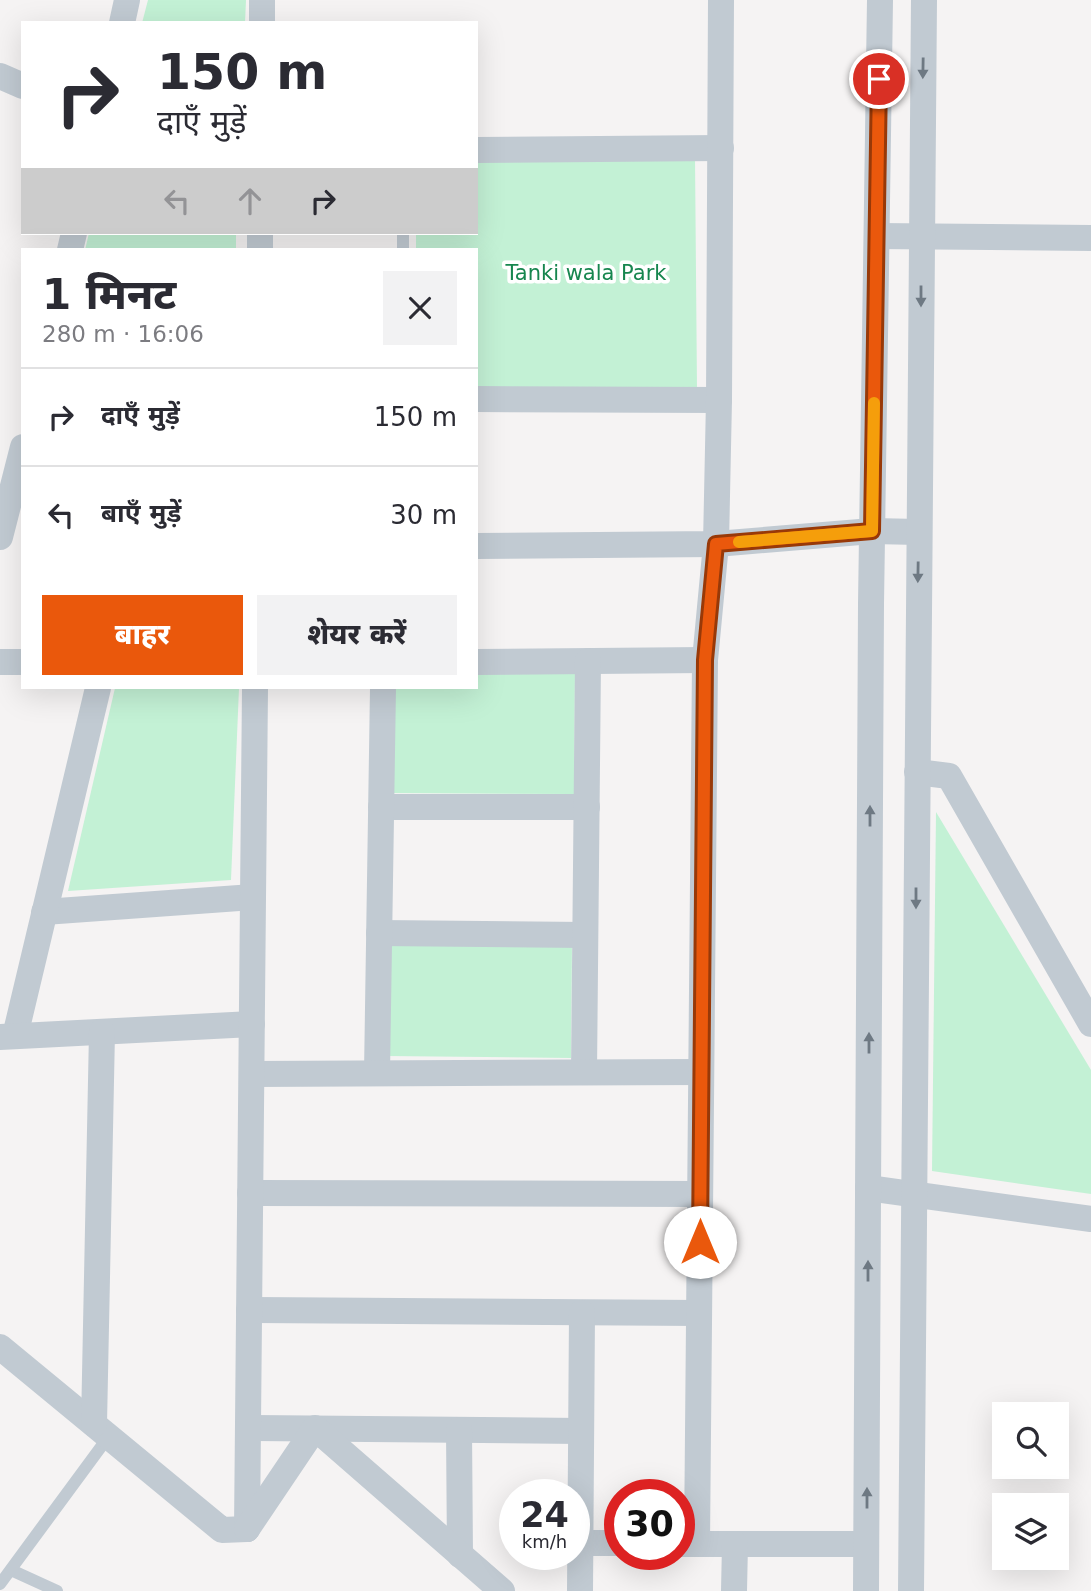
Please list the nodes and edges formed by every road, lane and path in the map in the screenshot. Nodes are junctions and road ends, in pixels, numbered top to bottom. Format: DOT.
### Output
graph roads {
  1 [pos="127,0"];
  2 [pos="262,0"];
  3 [pos="721,0"];
  4 [pos="880,0"];
  5 [pos="924,0"];
  6 [pos="122,21"];
  7 [pos="262,21"];
  8 [pos="0,76"];
  9 [pos="21,85"];
  10 [pos="721,148"];
  11 [pos="478,150"];
  12 [pos="877,236"];
  13 [pos="921,237"];
  14 [pos="1091,238"];
  15 [pos="478,399"];
  16 [pos="719,400"];
  17 [pos="21,455"];
  18 [pos="872,531"];
  19 [pos="919,532"];
  20 [pos="0,537"];
  21 [pos="716,544"];
  22 [pos="0,545"];
  23 [pos="21,545"];
  24 [pos="478,546"];
  25 [pos="705,660"];
  26 [pos="588,661"];
  27 [pos="0,662"];
  28 [pos="21,662"];
  29 [pos="478,662"];
  30 [pos="98,689"];
  31 [pos="256,689"];
  32 [pos="383,689"];
  33 [pos="917,772"];
  34 [pos="381,807"];
  35 [pos="587,807"];
  36 [pos="253,897"];
  37 [pos="44,912"];
  38 [pos="379,933"];
  39 [pos="585,935"];
  40 [pos="252,1024"];
  41 [pos="1091,1024"];
  42 [pos="102,1032"];
  43 [pos="7,1037"];
  44 [pos="584,1072"];
  45 [pos="701,1072"];
  46 [pos="377,1073"];
  47 [pos="252,1074"];
  48 [pos="868,1188"];
  49 [pos="250,1192"];
  50 [pos="700,1194"];
  51 [pos="914,1195"];
  52 [pos="1091,1219"];
  53 [pos="249,1310"];
  54 [pos="582,1313"];
  55 [pos="699,1313"];
  56 [pos="0,1347"];
  57 [pos="248,1428"];
  58 [pos="315,1428"];
  59 [pos="101,1430"];
  60 [pos="459,1430"];
  61 [pos="581,1431"];
  62 [pos="581,1479"];
  63 [pos="691,1479"];
  64 [pos="247,1530"];
  65 [pos="695,1544"];
  66 [pos="735,1544"];
  67 [pos="866,1544"];
  68 [pos="460,1555"];
  69 [pos="11,1570"];
  70 [pos="581,1570"];
  71 [pos="0,1584"];
  72 [pos="57,1591"];
  73 [pos="502,1591"];
  74 [pos="580,1591"];
  75 [pos="734,1591"];
  76 [pos="866,1591"];
  77 [pos="911,1591"];
  1 -- 6 [label="street"];
  2 -- 7 [label="street"];
  3 -- 10 [label="street"];
  4 -- 12 [label="street"];
  5 -- 13 [label="street, one-way"];
  8 -- 9 [label="street"];
  10 -- 11 [label="street"];
  10 -- 16 [label="street"];
  12 -- 13 [label="street"];
  12 -- 18 [label="street"];
  13 -- 14 [label="street"];
  13 -- 19 [label="street, one-way"];
  15 -- 16 [label="street"];
  16 -- 21 [label="street"];
  17 -- 20 [label="street"];
  18 -- 19 [label="street"];
  18 -- 21 [label="street"];
  48 -- 18 [label="street, one-way"];
  19 -- 33 [label="street, one-way"];
  21 -- 24 [label="street"];
  21 -- 25 [label="street"];
  22 -- 23 [label="street"];
  25 -- 26 [label="street"];
  25 -- 45 [label="street"];
  26 -- 29 [label="street"];
  26 -- 35 [label="street"];
  27 -- 28 [label="street"];
  30 -- 37 [label="street"];
  31 -- 36 [label="street"];
  32 -- 34 [label="street"];
  33 -- 41 [label="street"];
  33 -- 51 [label="street, one-way"];
  34 -- 35 [label="street"];
  34 -- 38 [label="street"];
  35 -- 39 [label="street"];
  36 -- 37 [label="street"];
  36 -- 40 [label="street"];
  37 -- 43 [label="street"];
  38 -- 39 [label="street"];
  38 -- 46 [label="street"];
  39 -- 44 [label="street"];
  40 -- 42 [label="street"];
  40 -- 47 [label="street"];
  42 -- 43 [label="street"];
  42 -- 59 [label="street"];
  44 -- 45 [label="street"];
  44 -- 46 [label="street"];
  45 -- 50 [label="street"];
  46 -- 47 [label="street"];
  47 -- 49 [label="street"];
  48 -- 51 [label="street"];
  67 -- 48 [label="street, one-way"];
  49 -- 50 [label="street"];
  49 -- 53 [label="street"];
  50 -- 55 [label="street"];
  51 -- 52 [label="street"];
  51 -- 77 [label="street"];
  53 -- 54 [label="street"];
  53 -- 57 [label="street"];
  54 -- 55 [label="street"];
  54 -- 61 [label="street"];
  55 -- 63 [label="street"];
  56 -- 59 [label="street"];
  57 -- 58 [label="street"];
  57 -- 64 [label="street"];
  58 -- 60 [label="street"];
  58 -- 64 [label="street"];
  58 -- 68 [label="street"];
  59 -- 64 [label="street"];
  59 -- 69 [label="lane"];
  60 -- 61 [label="street"];
  60 -- 68 [label="street"];
  61 -- 62 [label="street"];
  65 -- 66 [label="street"];
  66 -- 67 [label="street"];
  66 -- 75 [label="street"];
  67 -- 76 [label="street"];
  68 -- 73 [label="street"];
  69 -- 71 [label="lane"];
  69 -- 72 [label="lane"];
  70 -- 74 [label="street"];
}
